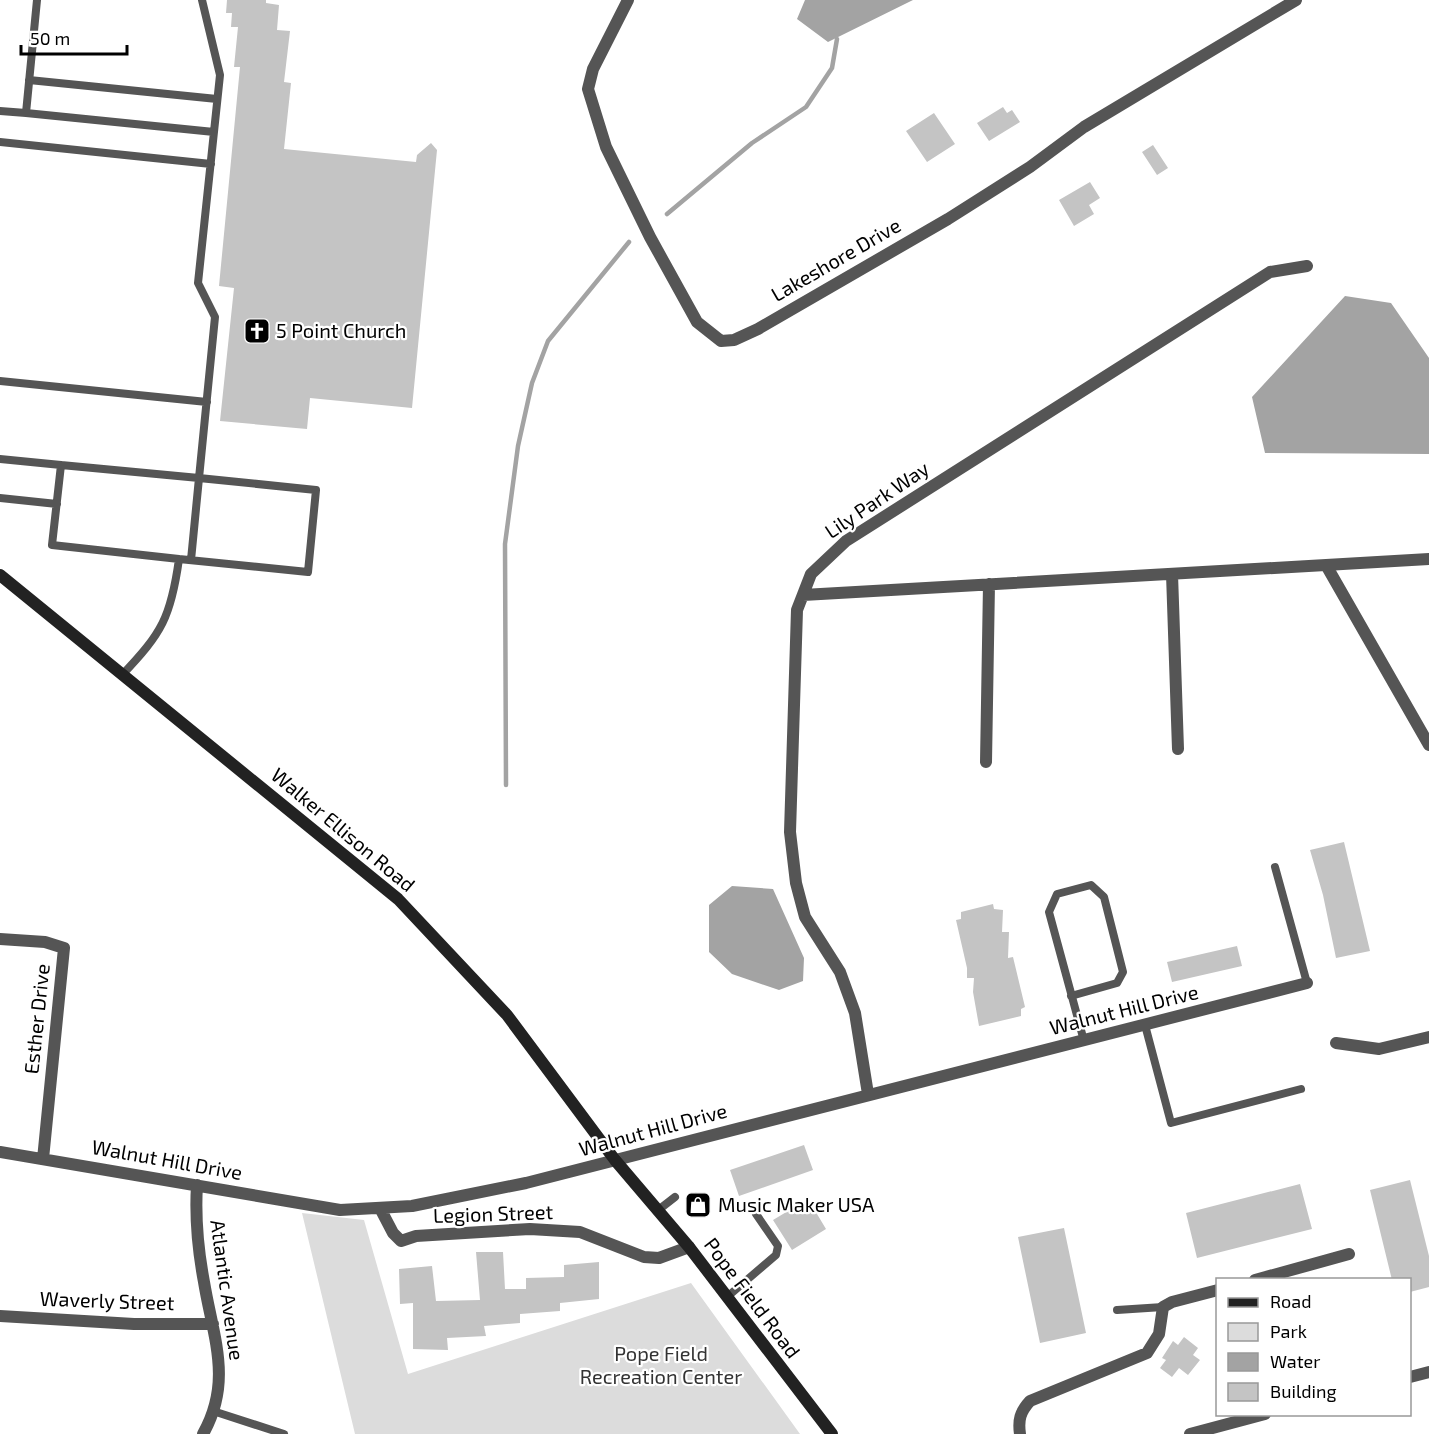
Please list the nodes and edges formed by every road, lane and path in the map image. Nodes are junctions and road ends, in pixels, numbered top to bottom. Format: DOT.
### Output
graph roads {
  1 [pos="37,0"];
  2 [pos="202,0"];
  3 [pos="627,0"];
  4 [pos="1296,0"];
  5 [pos="29,80"];
  6 [pos="217,99"];
  7 [pos="0,111"];
  8 [pos="26,113"];
  9 [pos="214,132"];
  10 [pos="0,142"];
  11 [pos="211,164"];
  12 [pos="1307,266"];
  13 [pos="0,381"];
  14 [pos="207,402"];
  15 [pos="0,459"];
  16 [pos="61,465"];
  17 [pos="199,478"];
  18 [pos="0,498"];
  19 [pos="57,504"];
  20 [pos="179,559"];
  21 [pos="1429,559"];
  22 [pos="191,560"];
  23 [pos="1326,565"];
  24 [pos="1172,574"];
  25 [pos="0,575"];
  26 [pos="989,584"];
  27 [pos="803,595"];
  28 [pos="122,675"];
  29 [pos="1429,745"];
  30 [pos="1178,749"];
  31 [pos="986,762"];
  32 [pos="1275,867"];
  33 [pos="0,939"];
  34 [pos="1306,983"];
  35 [pos="1071,996"];
  36 [pos="1145,1026"];
  37 [pos="1429,1037"];
  38 [pos="1084,1041"];
  39 [pos="1336,1043"];
  40 [pos="1301,1089"];
  41 [pos="868,1094"];
  42 [pos="0,1152"];
  43 [pos="43,1159"];
  44 [pos="615,1160"];
  45 [pos="197,1185"];
  46 [pos="675,1197"];
  47 [pos="381,1210"];
  48 [pos="657,1211"];
  49 [pos="756,1214"];
  50 [pos="689,1247"];
  51 [pos="1348,1254"];
  52 [pos="1262,1278"];
  53 [pos="1216,1291"];
  54 [pos="727,1297"];
  55 [pos="1163,1307"];
  56 [pos="1117,1310"];
  57 [pos="0,1316"];
  58 [pos="213,1324"];
  59 [pos="1429,1372"];
  60 [pos="1411,1377"];
  61 [pos="216,1412"];
  62 [pos="1258,1416"];
  63 [pos="203,1434"];
  64 [pos="284,1434"];
  65 [pos="832,1434"];
  66 [pos="1020,1434"];
  67 [pos="1190,1434"];
  1 -- 5 [label="lane"];
  2 -- 6 [label="lane"];
  3 -- 4 [label="street, Lakeshore Drive"];
  5 -- 6 [label="lane"];
  5 -- 8 [label="lane"];
  6 -- 9 [label="lane"];
  7 -- 8 [label="lane"];
  8 -- 9 [label="lane"];
  9 -- 11 [label="lane"];
  10 -- 11 [label="lane"];
  11 -- 14 [label="lane"];
  12 -- 27 [label="street, Lily Park Way"];
  13 -- 14 [label="lane"];
  14 -- 17 [label="lane"];
  15 -- 16 [label="lane"];
  16 -- 17 [label="lane"];
  16 -- 19 [label="lane"];
  17 -- 22 [label="lane"];
  17 -- 22 [label="lane"];
  18 -- 19 [label="lane"];
  19 -- 20 [label="lane"];
  20 -- 22 [label="lane"];
  20 -- 28 [label="lane"];
  21 -- 23 [label="street"];
  23 -- 24 [label="street"];
  23 -- 29 [label="street"];
  24 -- 26 [label="street"];
  24 -- 30 [label="street"];
  25 -- 28 [label="street, Walker Ellison Road"];
  26 -- 27 [label="street"];
  26 -- 31 [label="street"];
  27 -- 41 [label="street, Lily Park Way"];
  28 -- 44 [label="street, Walker Ellison Road"];
  32 -- 34 [label="lane"];
  33 -- 43 [label="street, Esther Drive"];
  34 -- 36 [label="street, Walnut Hill Drive"];
  35 -- 35 [label="lane"];
  35 -- 38 [label="lane"];
  36 -- 38 [label="street, Walnut Hill Drive"];
  36 -- 40 [label="lane"];
  37 -- 39 [label="street"];
  38 -- 41 [label="street, Walnut Hill Drive"];
  41 -- 44 [label="street, Walnut Hill Drive"];
  42 -- 43 [label="street, Walnut Hill Drive"];
  43 -- 45 [label="street, Walnut Hill Drive"];
  44 -- 47 [label="street, Walnut Hill Drive"];
  44 -- 48 [label="street, Pope Field Road"];
  45 -- 47 [label="street, Walnut Hill Drive"];
  45 -- 58 [label="street, Atlantic Avenue"];
  46 -- 48 [label="lane"];
  47 -- 50 [label="street, Legion Street"];
  48 -- 50 [label="street, Pope Field Road"];
  49 -- 54 [label="lane"];
  50 -- 54 [label="street, Pope Field Road"];
  51 -- 52 [label="street"];
  53 -- 55 [label="street"];
  54 -- 65 [label="street, Pope Field Road"];
  55 -- 56 [label="lane"];
  55 -- 66 [label="street"];
  57 -- 58 [label="street, Waverly Street"];
  58 -- 61 [label="street, Atlantic Avenue"];
  59 -- 60 [label="street"];
  61 -- 63 [label="street, Atlantic Avenue"];
  61 -- 64 [label="lane"];
  62 -- 67 [label="street"];
}
